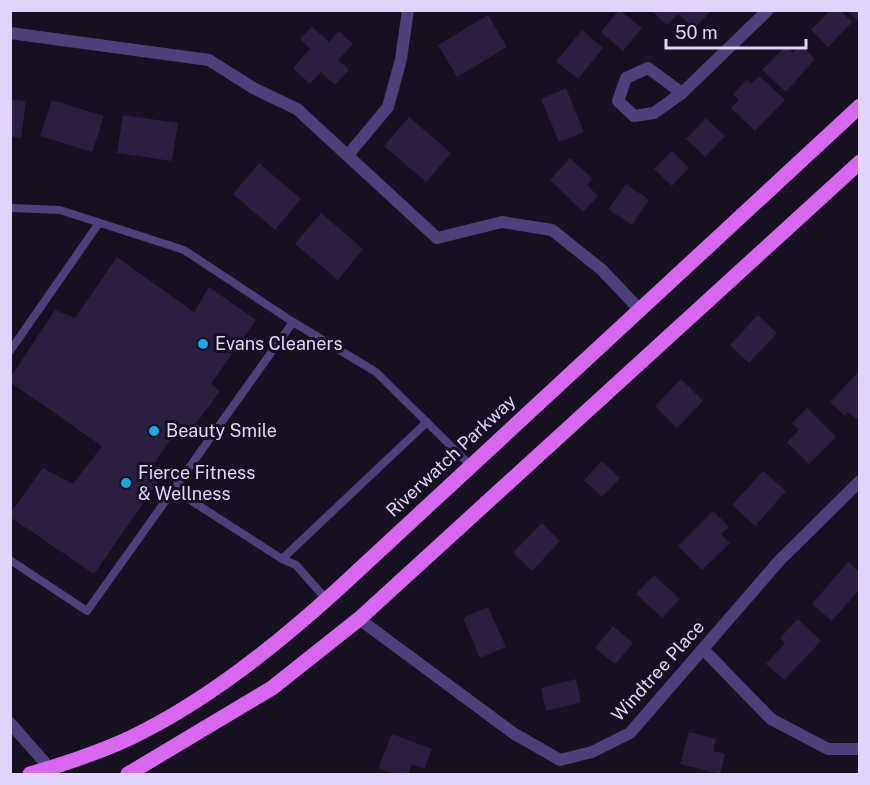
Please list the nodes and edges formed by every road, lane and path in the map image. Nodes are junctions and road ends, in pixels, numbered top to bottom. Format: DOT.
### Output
graph roads {
  1 [pos="408,10"];
  2 [pos="768,10"];
  3 [pos="10,33"];
  4 [pos="682,93"];
  5 [pos="860,106"];
  6 [pos="348,155"];
  7 [pos="860,162"];
  8 [pos="10,208"];
  9 [pos="99,223"];
  10 [pos="639,309"];
  11 [pos="293,322"];
  12 [pos="10,351"];
  13 [pos="427,422"];
  14 [pos="470,465"];
  15 [pos="860,481"];
  16 [pos="173,489"];
  17 [pos="282,559"];
  18 [pos="10,560"];
  19 [pos="326,599"];
  20 [pos="359,619"];
  21 [pos="703,649"];
  22 [pos="10,723"];
  23 [pos="860,749"];
  24 [pos="52,771"];
  25 [pos="30,774"];
  26 [pos="128,774"];
  1 -- 6 [label="street"];
  2 -- 4 [label="street"];
  3 -- 6 [label="street"];
  4 -- 4 [label="street"];
  5 -- 10 [label="main road, Riverwatch Parkway"];
  6 -- 10 [label="street"];
  7 -- 20 [label="main road"];
  8 -- 9 [label="lane"];
  9 -- 11 [label="lane"];
  9 -- 12 [label="lane"];
  10 -- 14 [label="main road, Riverwatch Parkway"];
  11 -- 13 [label="lane"];
  11 -- 16 [label="lane"];
  13 -- 14 [label="lane"];
  13 -- 17 [label="lane"];
  14 -- 19 [label="main road, Riverwatch Parkway"];
  15 -- 21 [label="street, Windtree Place"];
  16 -- 17 [label="lane"];
  16 -- 18 [label="lane"];
  17 -- 19 [label="lane"];
  19 -- 24 [label="main road, Riverwatch Parkway"];
  20 -- 21 [label="street, Windtree Place"];
  20 -- 26 [label="main road"];
  21 -- 23 [label="street"];
  22 -- 24 [label="street"];
  24 -- 25 [label="main road, Riverwatch Parkway"];
}
